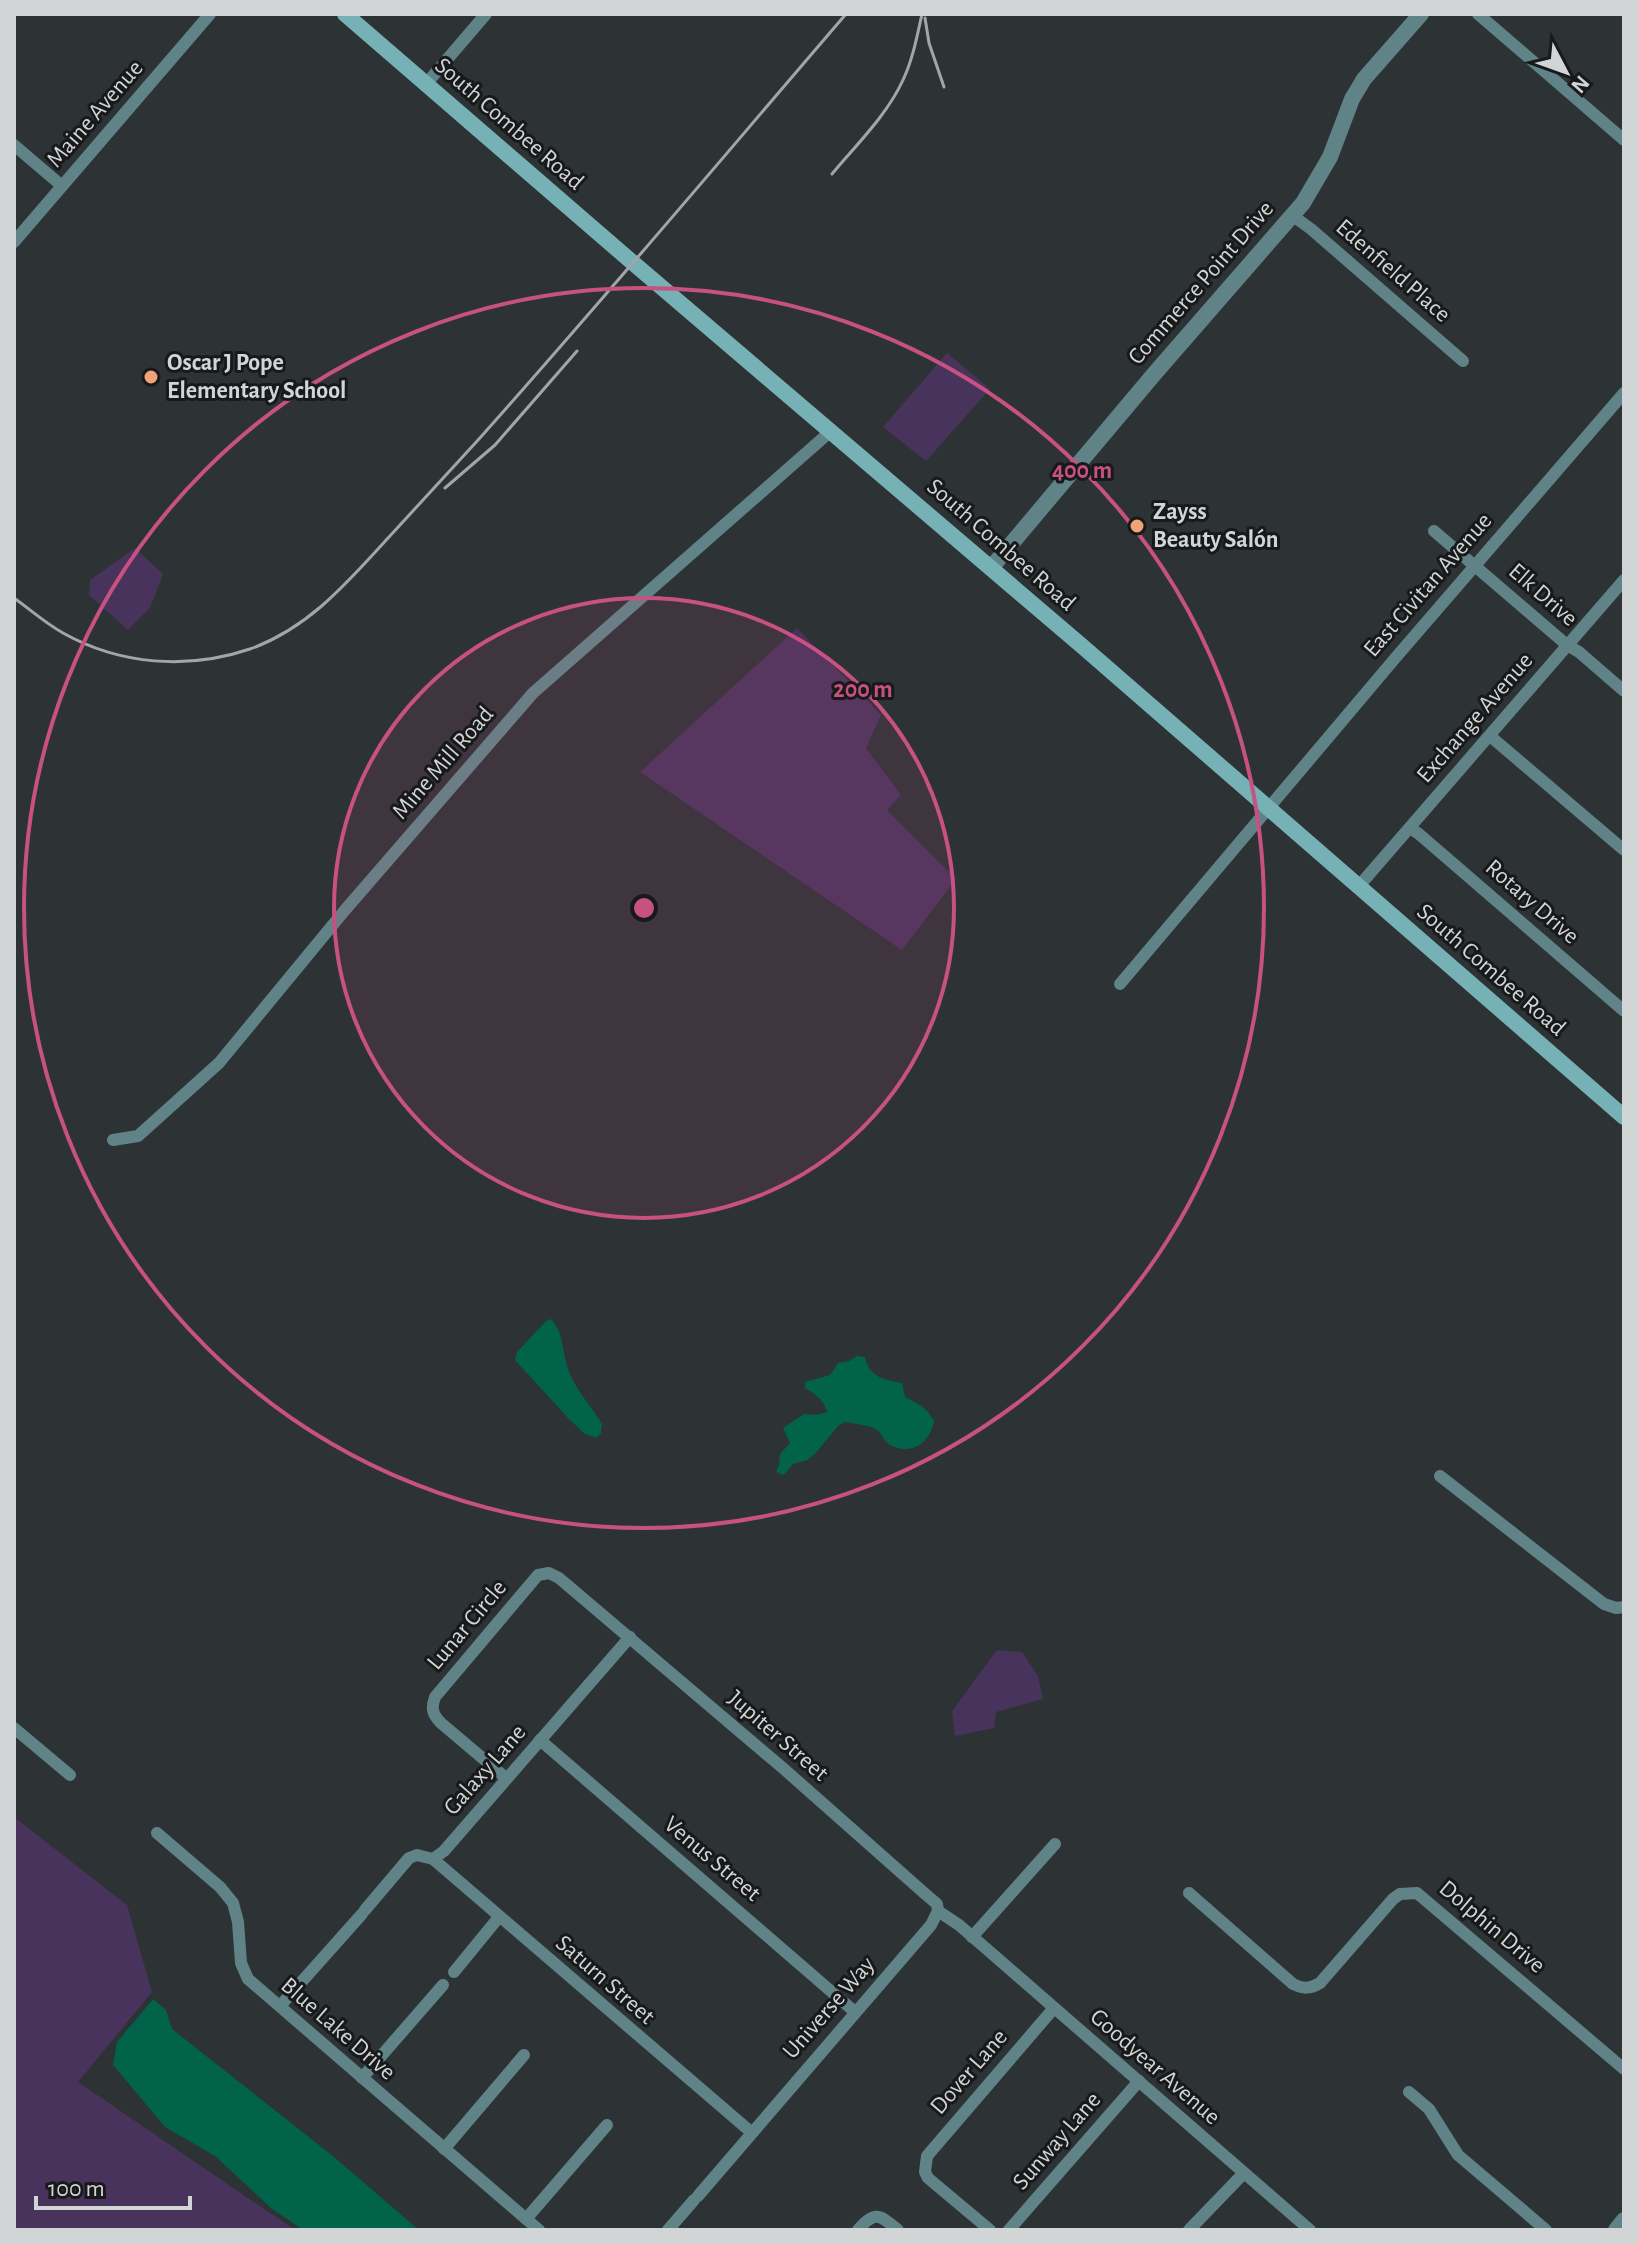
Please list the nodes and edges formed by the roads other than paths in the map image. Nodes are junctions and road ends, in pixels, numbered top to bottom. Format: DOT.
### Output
graph roads {
  1 [pos="210,14"];
  2 [pos="345,14"];
  3 [pos="486,14"];
  4 [pos="1421,14"];
  5 [pos="1478,14"];
  6 [pos="426,84"];
  7 [pos="1624,140"];
  8 [pos="14,145"];
  9 [pos="62,186"];
  10 [pos="1293,216"];
  11 [pos="14,242"];
  12 [pos="1463,361"];
  13 [pos="1624,393"];
  14 [pos="831,431"];
  15 [pos="1434,531"];
  16 [pos="1475,566"];
  17 [pos="991,568"];
  18 [pos="1624,580"];
  19 [pos="1567,645"];
  20 [pos="1624,691"];
  21 [pos="1490,736"];
  22 [pos="1268,808"];
  23 [pos="1410,828"];
  24 [pos="1624,850"];
  25 [pos="1359,886"];
  26 [pos="1120,984"];
  27 [pos="1624,1011"];
  28 [pos="1624,1117"];
  29 [pos="113,1140"];
  30 [pos="1440,1476"];
  31 [pos="549,1573"];
  32 [pos="1624,1607"];
  33 [pos="630,1637"];
  34 [pos="14,1728"];
  35 [pos="540,1740"];
  36 [pos="70,1775"];
  37 [pos="506,1778"];
  38 [pos="157,1833"];
  39 [pos="1055,1844"];
  40 [pos="433,1859"];
  41 [pos="1189,1893"];
  42 [pos="938,1911"];
  43 [pos="499,1917"];
  44 [pos="972,1937"];
  45 [pos="454,1972"];
  46 [pos="443,1985"];
  47 [pos="280,2006"];
  48 [pos="1054,2008"];
  49 [pos="855,2012"];
  50 [pos="524,2055"];
  51 [pos="1624,2069"];
  52 [pos="362,2078"];
  53 [pos="1139,2081"];
  54 [pos="1409,2092"];
  55 [pos="607,2125"];
  56 [pos="751,2132"];
  57 [pos="444,2149"];
  58 [pos="1244,2173"];
  59 [pos="526,2219"];
  60 [pos="1624,2220"];
  61 [pos="539,2230"];
  62 [pos="668,2230"];
  63 [pos="858,2230"];
  64 [pos="898,2230"];
  65 [pos="990,2230"];
  66 [pos="1009,2230"];
  67 [pos="1189,2230"];
  68 [pos="1310,2230"];
  69 [pos="1546,2230"];
  70 [pos="1616,2230"];
  1 -- 9 [label="street, Maine Avenue"];
  2 -- 6 [label="main road, South Combee Road"];
  3 -- 6 [label="street"];
  4 -- 10 [label="street, Commerce Point Drive"];
  5 -- 7 [label="street"];
  6 -- 14 [label="main road, South Combee Road"];
  8 -- 9 [label="street"];
  9 -- 11 [label="street, Maine Avenue"];
  10 -- 12 [label="street, Edenfield Place"];
  10 -- 17 [label="street, Commerce Point Drive"];
  13 -- 16 [label="street, East Civitan Avenue"];
  14 -- 17 [label="main road, South Combee Road"];
  14 -- 29 [label="street, Mine Mill Road"];
  15 -- 16 [label="street, Elk Drive"];
  16 -- 19 [label="street, Elk Drive"];
  16 -- 22 [label="street, East Civitan Avenue"];
  17 -- 22 [label="main road, South Combee Road"];
  18 -- 19 [label="street, Exchange Avenue"];
  19 -- 20 [label="street, Elk Drive"];
  19 -- 21 [label="street, Exchange Avenue"];
  21 -- 23 [label="street, Exchange Avenue"];
  21 -- 24 [label="street"];
  22 -- 25 [label="main road, South Combee Road"];
  22 -- 26 [label="street, East Civitan Avenue"];
  23 -- 25 [label="street, Exchange Avenue"];
  23 -- 27 [label="street, Rotary Drive"];
  25 -- 28 [label="main road, South Combee Road"];
  30 -- 32 [label="street"];
  31 -- 33 [label="street, Jupiter Street"];
  31 -- 37 [label="street, Lunar Circle"];
  33 -- 35 [label="street, Galaxy Lane"];
  33 -- 42 [label="street, Jupiter Street"];
  34 -- 36 [label="street"];
  35 -- 37 [label="street, Galaxy Lane"];
  35 -- 49 [label="street, Venus Street"];
  37 -- 40 [label="street, Galaxy Lane"];
  38 -- 47 [label="street, Blue Lake Drive"];
  39 -- 44 [label="street"];
  40 -- 43 [label="street, Saturn Street"];
  40 -- 47 [label="street, Galaxy Lane"];
  41 -- 51 [label="street, Dolphin Drive"];
  42 -- 44 [label="street, Jupiter Street"];
  42 -- 49 [label="street, Universe Way"];
  43 -- 45 [label="street"];
  43 -- 56 [label="street, Saturn Street"];
  44 -- 48 [label="street, Goodyear Avenue"];
  46 -- 52 [label="street"];
  47 -- 52 [label="street, Blue Lake Drive"];
  48 -- 53 [label="street, Goodyear Avenue"];
  48 -- 65 [label="street, Dover Lane"];
  49 -- 56 [label="street, Universe Way"];
  50 -- 57 [label="street"];
  52 -- 57 [label="street, Blue Lake Drive"];
  53 -- 58 [label="street, Goodyear Avenue"];
  53 -- 66 [label="street, Sunway Lane"];
  54 -- 69 [label="street"];
  55 -- 59 [label="street"];
  56 -- 62 [label="street, Universe Way"];
  57 -- 59 [label="street, Blue Lake Drive"];
  58 -- 67 [label="street"];
  58 -- 68 [label="street, Goodyear Avenue"];
  59 -- 61 [label="street, Blue Lake Drive"];
  60 -- 70 [label="street"];
  63 -- 64 [label="street"];
}
